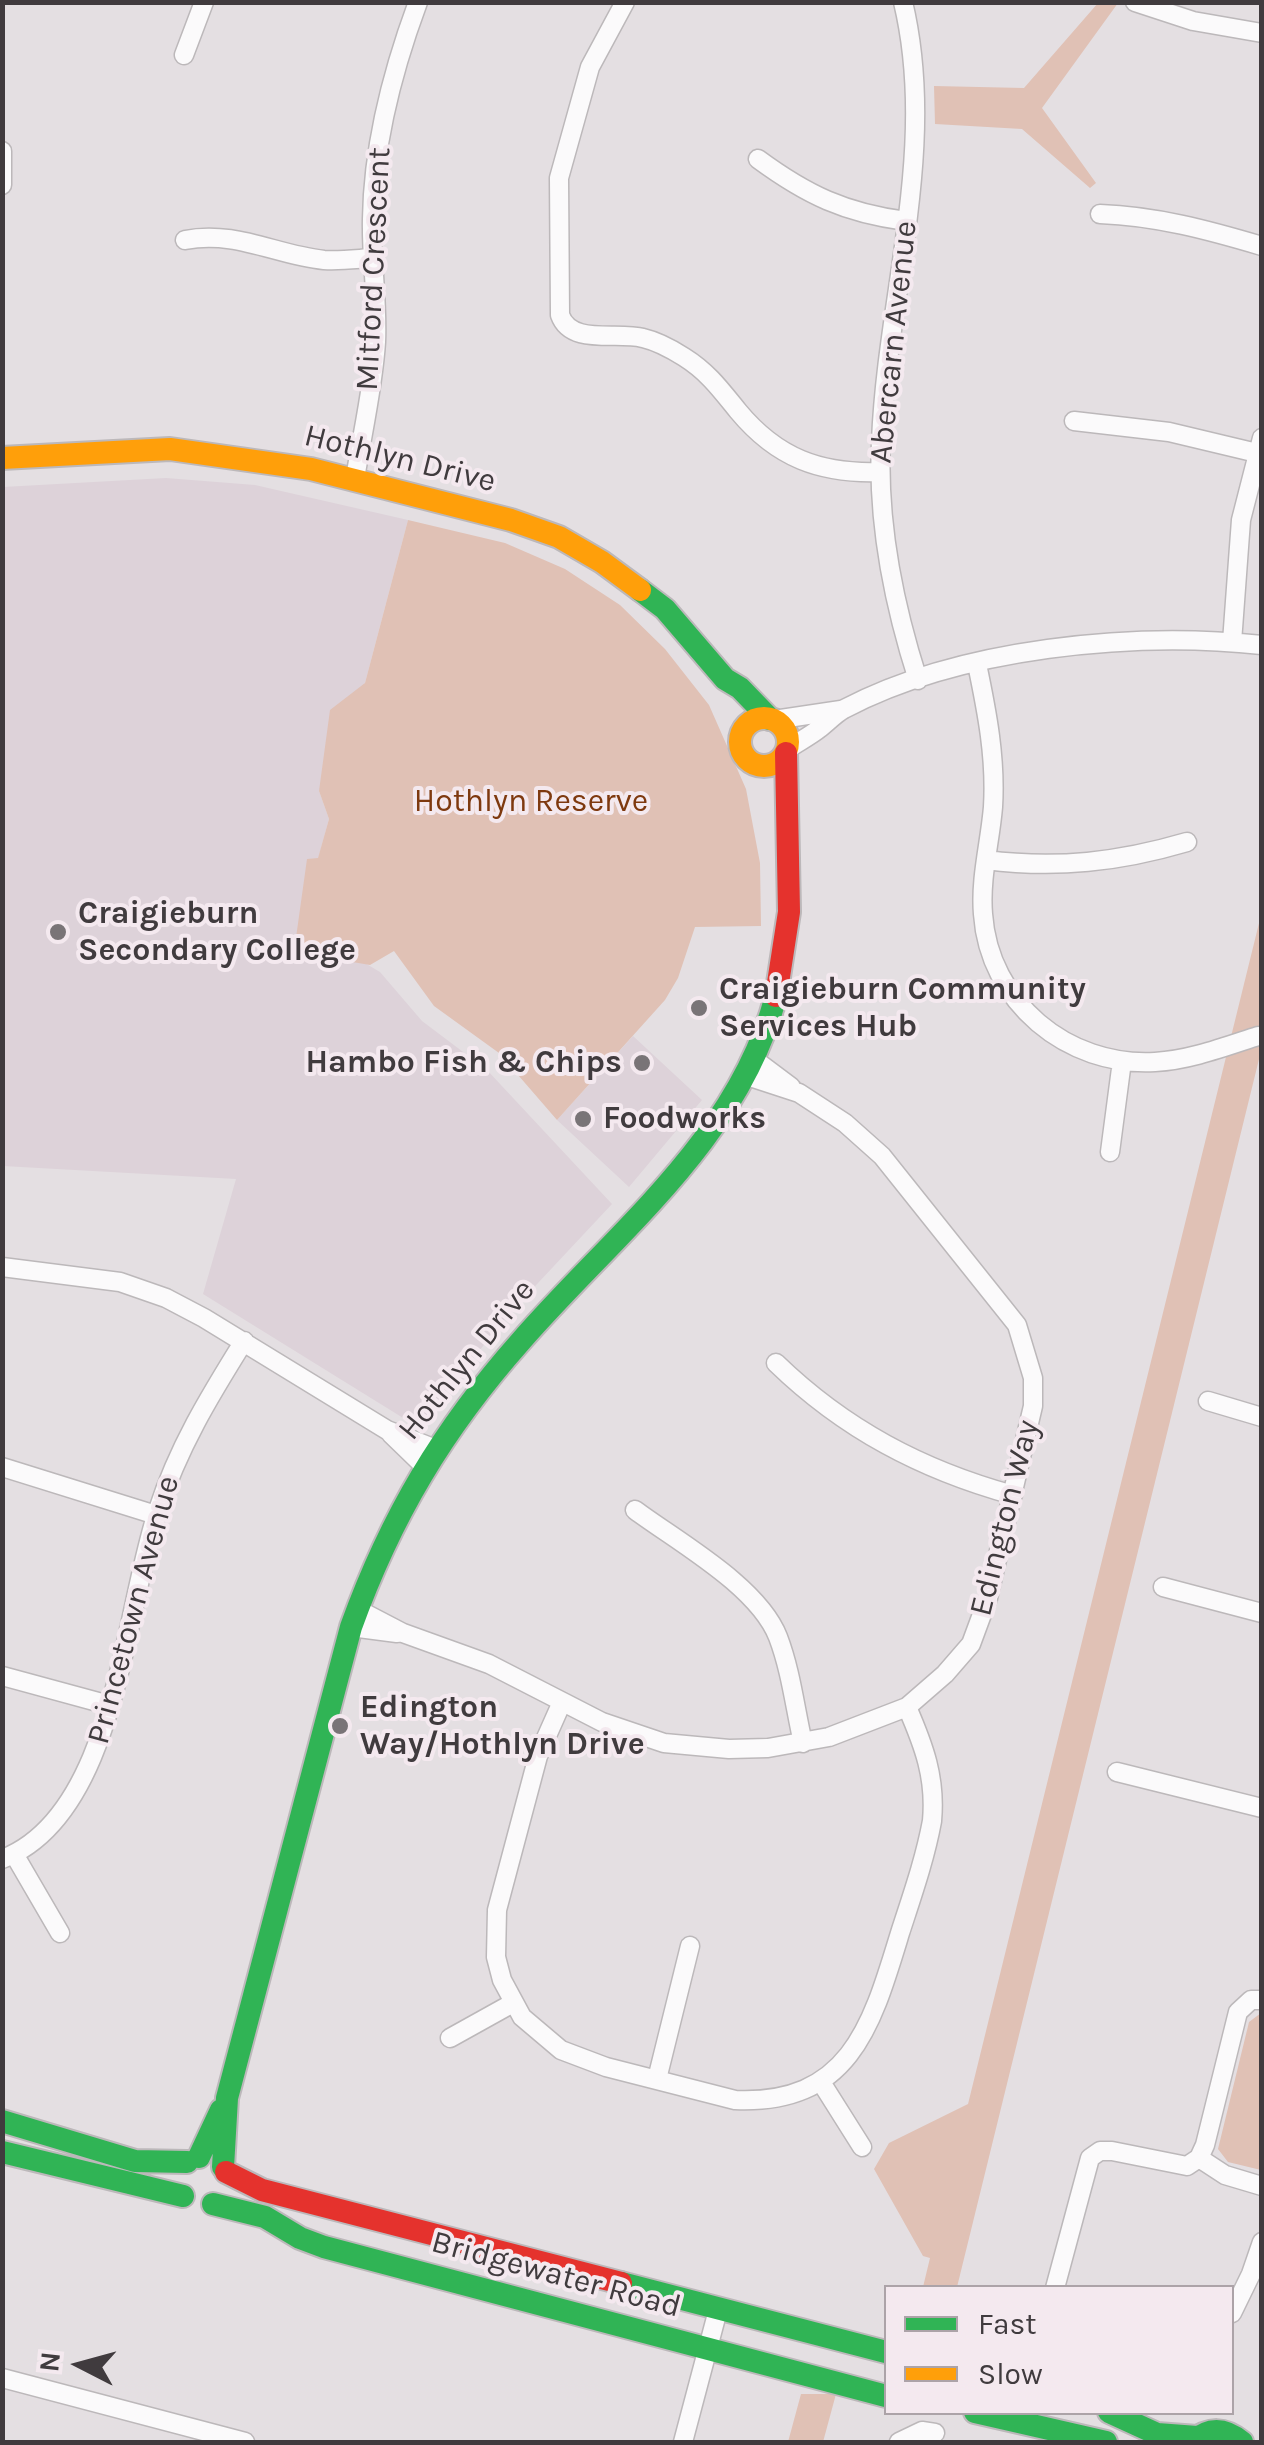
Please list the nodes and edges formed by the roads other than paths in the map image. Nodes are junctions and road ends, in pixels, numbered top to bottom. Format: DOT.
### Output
graph roads {
  1 [pos="204,2"];
  2 [pos="418,2"];
  3 [pos="624,2"];
  4 [pos="903,2"];
  5 [pos="1135,2"];
  6 [pos="1262,32"];
  7 [pos="184,55"];
  8 [pos="2,151"];
  9 [pos="758,159"];
  10 [pos="2,185"];
  11 [pos="1100,214"];
  12 [pos="906,221"];
  13 [pos="185,240"];
  14 [pos="1262,246"];
  15 [pos="372,258"];
  16 [pos="1074,421"];
  17 [pos="1259,445"];
  18 [pos="2,458"];
  19 [pos="880,472"];
  20 [pos="355,479"];
  21 [pos="1232,642"];
  22 [pos="1262,645"];
  23 [pos="978,664"];
  24 [pos="725,679"];
  25 [pos="918,680"];
  26 [pos="842,710"];
  27 [pos="772,720"];
  28 [pos="742,732"];
  29 [pos="787,751"];
  30 [pos="761,767"];
  31 [pos="784,827"];
  32 [pos="1188,842"];
  33 [pos="986,860"];
  34 [pos="1258,1036"];
  35 [pos="1122,1061"];
  36 [pos="751,1068"];
  37 [pos="1110,1152"];
  38 [pos="2,1267"];
  39 [pos="244,1341"];
  40 [pos="776,1364"];
  41 [pos="1208,1402"];
  42 [pos="1262,1417"];
  43 [pos="428,1457"];
  44 [pos="2,1467"];
  45 [pos="1013,1495"];
  46 [pos="635,1510"];
  47 [pos="156,1514"];
  48 [pos="1162,1586"];
  49 [pos="1262,1612"];
  50 [pos="354,1618"];
  51 [pos="2,1676"];
  52 [pos="562,1702"];
  53 [pos="109,1705"];
  54 [pos="907,1708"];
  55 [pos="803,1743"];
  56 [pos="1118,1772"];
  57 [pos="1262,1808"];
  58 [pos="8,1856"];
  59 [pos="60,1932"];
  60 [pos="690,1946"];
  61 [pos="1262,2000"];
  62 [pos="513,2003"];
  63 [pos="450,2038"];
  64 [pos="656,2079"];
  65 [pos="821,2082"];
  66 [pos="227,2098"];
  67 [pos="2,2121"];
  68 [pos="862,2147"];
  69 [pos="2,2152"];
  70 [pos="1199,2158"];
  71 [pos="193,2160"];
  72 [pos="224,2169"];
  73 [pos="1262,2186"];
  74 [pos="183,2196"];
  75 [pos="214,2204"];
  76 [pos="1262,2242"];
  77 [pos="1056,2285"];
  78 [pos="1234,2309"];
  79 [pos="718,2310"];
  80 [pos="708,2348"];
  81 [pos="884,2352"];
  82 [pos="2,2378"];
  83 [pos="884,2395"];
  84 [pos="987,2415"];
  85 [pos="1116,2415"];
  86 [pos="936,2433"];
  87 [pos="1194,2440"];
  88 [pos="892,2441"];
  89 [pos="245,2442"];
  90 [pos="682,2442"];
  91 [pos="1106,2442"];
  92 [pos="1242,2442"];
  1 -- 7 [label="street"];
  2 -- 15 [label="street, Mitford Crescent"];
  3 -- 19 [label="street"];
  4 -- 12 [label="street, Abercarn Avenue"];
  5 -- 6 [label="street"];
  8 -- 10 [label="street"];
  9 -- 12 [label="street"];
  11 -- 14 [label="street"];
  12 -- 19 [label="street, Abercarn Avenue"];
  13 -- 15 [label="street"];
  15 -- 20 [label="street, Mitford Crescent"];
  16 -- 17 [label="street"];
  17 -- 21 [label="street"];
  18 -- 20 [label="street, Hothlyn Drive"];
  19 -- 25 [label="street, Abercarn Avenue"];
  20 -- 24 [label="street, Hothlyn Drive"];
  21 -- 22 [label="street"];
  21 -- 23 [label="street"];
  23 -- 25 [label="street"];
  23 -- 33 [label="street"];
  24 -- 27 [label="street, Hothlyn Drive"];
  24 -- 28 [label="street, Hothlyn Drive"];
  25 -- 26 [label="street"];
  26 -- 27 [label="street"];
  26 -- 29 [label="street"];
  27 -- 28 [label="street"];
  27 -- 29 [label="street"];
  28 -- 30 [label="street"];
  29 -- 30 [label="street"];
  29 -- 31 [label="street, Hothlyn Drive"];
  30 -- 31 [label="street, Hothlyn Drive"];
  31 -- 36 [label="street, Hothlyn Drive"];
  32 -- 33 [label="street"];
  33 -- 35 [label="street"];
  34 -- 35 [label="street"];
  35 -- 37 [label="street"];
  36 -- 43 [label="street, Hothlyn Drive"];
  36 -- 45 [label="street, Edington Way"];
  38 -- 39 [label="street"];
  39 -- 43 [label="street"];
  39 -- 47 [label="street, Princetown Avenue"];
  40 -- 45 [label="street"];
  41 -- 42 [label="street"];
  43 -- 50 [label="street, Hothlyn Drive"];
  44 -- 47 [label="street"];
  45 -- 54 [label="street, Edington Way"];
  46 -- 55 [label="street"];
  47 -- 53 [label="street, Princetown Avenue"];
  48 -- 49 [label="street"];
  50 -- 52 [label="street, Edington Way"];
  50 -- 66 [label="street, Hothlyn Drive"];
  51 -- 53 [label="street"];
  52 -- 55 [label="street, Edington Way"];
  52 -- 62 [label="street"];
  53 -- 58 [label="street, Princetown Avenue"];
  54 -- 55 [label="street, Edington Way"];
  54 -- 65 [label="street"];
  56 -- 57 [label="street"];
  58 -- 59 [label="street"];
  60 -- 64 [label="street"];
  61 -- 70 [label="street"];
  62 -- 63 [label="street"];
  62 -- 64 [label="street"];
  64 -- 65 [label="street"];
  65 -- 68 [label="street"];
  66 -- 71 [label="street, Hothlyn Drive"];
  66 -- 72 [label="street, Hothlyn Drive"];
  67 -- 71 [label="street"];
  69 -- 74 [label="street"];
  70 -- 73 [label="street"];
  70 -- 77 [label="street"];
  71 -- 72 [label="street"];
  71 -- 74 [label="street"];
  72 -- 75 [label="street"];
  72 -- 79 [label="street, Bridgewater Road"];
  74 -- 75 [label="street"];
  75 -- 80 [label="street, Bridgewater Road"];
  76 -- 78 [label="street"];
  79 -- 80 [label="street"];
  79 -- 81 [label="street, Bridgewater Road"];
  80 -- 83 [label="street, Bridgewater Road"];
  80 -- 90 [label="street"];
  82 -- 89 [label="street"];
  84 -- 91 [label="street"];
  85 -- 87 [label="street"];
  86 -- 88 [label="street"];
  87 -- 92 [label="street"];
}
